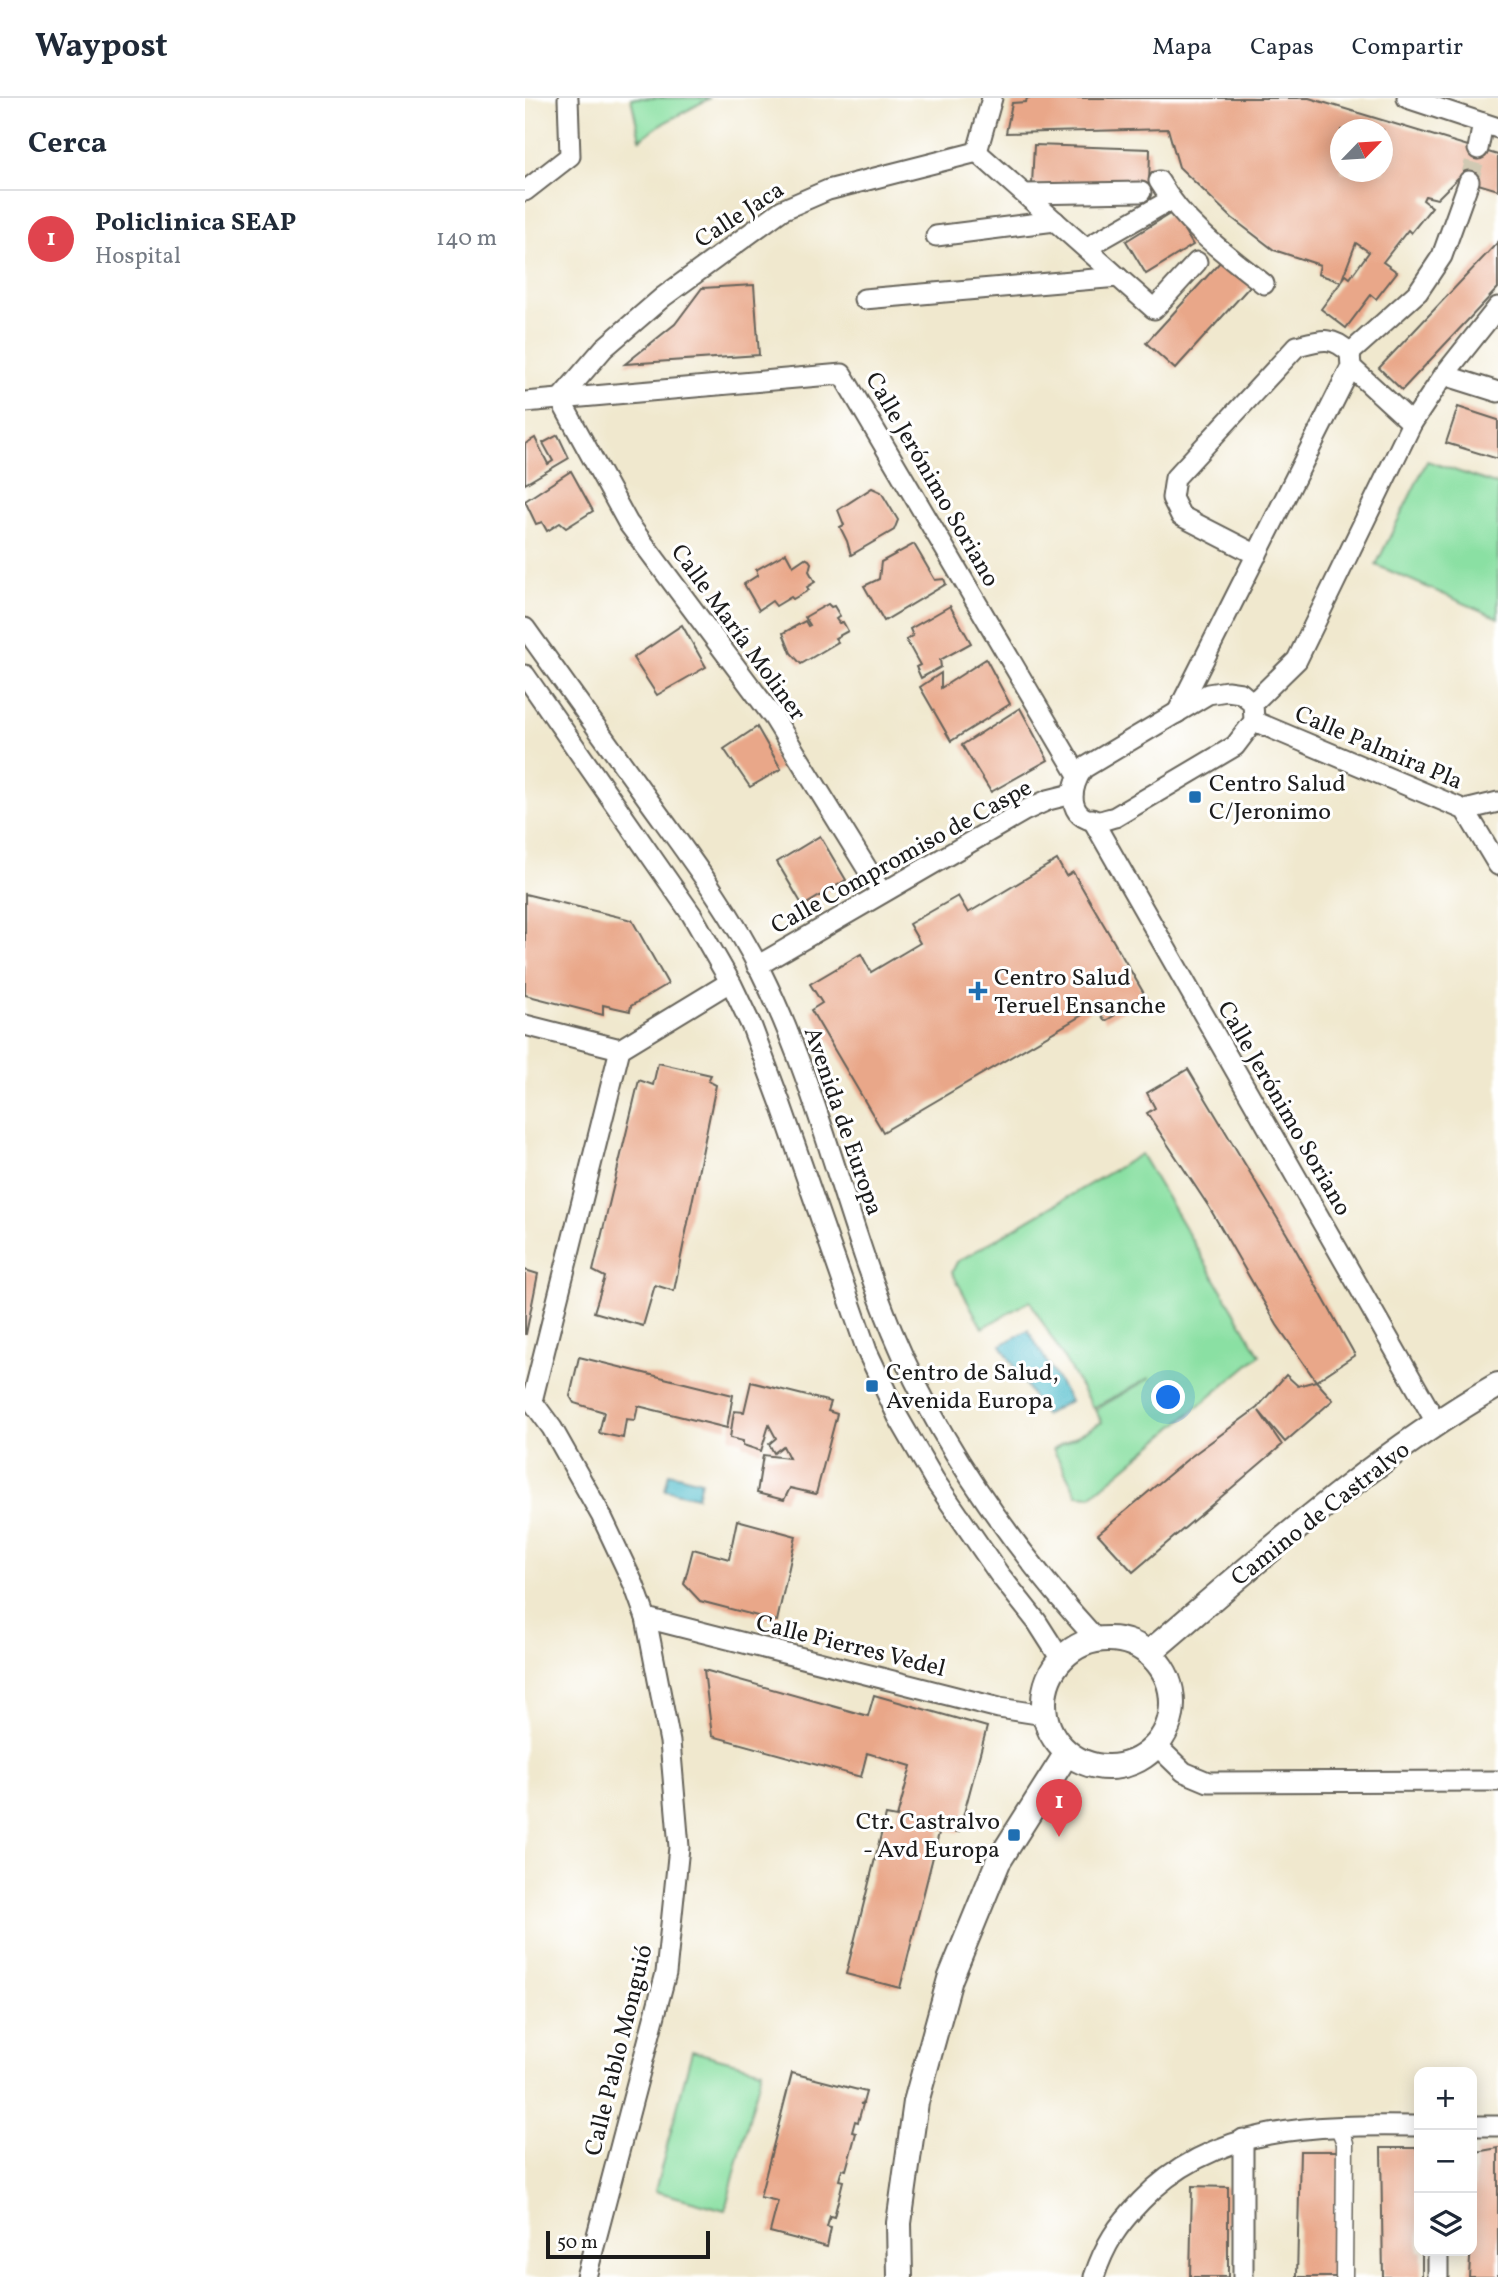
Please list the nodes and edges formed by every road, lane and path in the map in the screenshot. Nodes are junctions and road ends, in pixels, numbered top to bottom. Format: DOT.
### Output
graph roads {
  1 [pos="568,98"];
  2 [pos="992,98"];
  3 [pos="1407,98"];
  4 [pos="1491,126"];
  5 [pos="1478,149"];
  6 [pos="977,152"];
  7 [pos="1159,181"];
  8 [pos="1469,181"];
  9 [pos="525,191"];
  10 [pos="1141,192"];
  11 [pos="1025,194"];
  12 [pos="1170,200"];
  13 [pos="1055,221"];
  14 [pos="936,236"];
  15 [pos="1086,248"];
  16 [pos="1197,262"];
  17 [pos="1118,277"];
  18 [pos="1264,284"];
  19 [pos="864,299"];
  20 [pos="1498,307"];
  21 [pos="1351,360"];
  22 [pos="1444,375"];
  23 [pos="1498,392"];
  24 [pos="560,399"];
  25 [pos="525,402"];
  26 [pos="1412,423"];
  27 [pos="1257,555"];
  28 [pos="525,628"];
  29 [pos="525,675"];
  30 [pos="1254,712"];
  31 [pos="1177,713"];
  32 [pos="1078,775"];
  33 [pos="1072,794"];
  34 [pos="1498,802"];
  35 [pos="1465,810"];
  36 [pos="1092,819"];
  37 [pos="1498,864"];
  38 [pos="881,894"];
  39 [pos="758,965"];
  40 [pos="730,982"];
  41 [pos="525,1025"];
  42 [pos="620,1049"];
  43 [pos="1498,1385"];
  44 [pos="529,1401"];
  45 [pos="1436,1422"];
  46 [pos="646,1618"];
  47 [pos="1096,1639"];
  48 [pos="1149,1653"];
  49 [pos="1060,1658"];
  50 [pos="1044,1715"];
  51 [pos="1157,1746"];
  52 [pos="1067,1753"];
  53 [pos="1498,1781"];
  54 [pos="1338,2126"];
  55 [pos="1414,2126"];
  56 [pos="1477,2126"];
  57 [pos="1498,2126"];
  58 [pos="1243,2139"];
  59 [pos="1439,2256"];
  60 [pos="586,2277"];
  61 [pos="900,2277"];
  62 [pos="1094,2277"];
  63 [pos="1243,2277"];
  64 [pos="1344,2277"];
  65 [pos="1438,2277"];
  1 -- 9 [label="street"];
  2 -- 6 [label="street"];
  3 -- 4 [label="street"];
  4 -- 5 [label="street"];
  6 -- 11 [label="street"];
  6 -- 24 [label="street, Calle Jaca"];
  7 -- 12 [label="street"];
  8 -- 21 [label="street"];
  10 -- 11 [label="street"];
  11 -- 13 [label="street"];
  12 -- 15 [label="street"];
  12 -- 18 [label="street"];
  13 -- 14 [label="street"];
  13 -- 15 [label="street"];
  15 -- 17 [label="street"];
  16 -- 17 [label="street"];
  17 -- 19 [label="street"];
  20 -- 22 [label="street"];
  21 -- 26 [label="street"];
  21 -- 27 [label="street"];
  21 -- 27 [label="street"];
  22 -- 23 [label="street"];
  22 -- 26 [label="street"];
  24 -- 25 [label="street, Calle Jerónimo Soriano"];
  24 -- 32 [label="street, Calle Jerónimo Soriano"];
  24 -- 38 [label="street, Calle María Moliner"];
  26 -- 30 [label="street"];
  27 -- 31 [label="street"];
  28 -- 39 [label="street, Avenida de Europa"];
  29 -- 40 [label="street"];
  30 -- 31 [label="street, Calle Palmira Pla"];
  30 -- 35 [label="street, Calle Palmira Pla"];
  30 -- 36 [label="street"];
  31 -- 32 [label="street, Calle Palmira Pla"];
  32 -- 33 [label="street"];
  33 -- 36 [label="street, Calle Jerónimo Soriano"];
  33 -- 38 [label="street, Calle Compromiso de Caspe"];
  34 -- 35 [label="street"];
  35 -- 37 [label="street, Calle Palmira Pla"];
  36 -- 45 [label="street, Calle Jerónimo Soriano"];
  38 -- 39 [label="street, Calle Compromiso de Caspe"];
  39 -- 47 [label="street, Avenida de Europa"];
  40 -- 42 [label="street"];
  40 -- 49 [label="street"];
  41 -- 42 [label="street"];
  42 -- 44 [label="street"];
  43 -- 45 [label="street, Camino de Castralvo"];
  44 -- 46 [label="street, Calle Pablo Monguió"];
  45 -- 48 [label="street, Camino de Castralvo"];
  46 -- 50 [label="street, Calle Pierres Vedel"];
  46 -- 60 [label="street, Calle Pablo Monguió"];
  47 -- 48 [label="street"];
  47 -- 49 [label="street"];
  48 -- 51 [label="street"];
  49 -- 50 [label="street"];
  50 -- 52 [label="street"];
  51 -- 52 [label="street"];
  51 -- 53 [label="street"];
  52 -- 61 [label="street"];
  54 -- 55 [label="street"];
  54 -- 58 [label="street"];
  54 -- 64 [label="street"];
  56 -- 57 [label="street"];
  58 -- 62 [label="street"];
  58 -- 63 [label="street"];
  59 -- 65 [label="street"];
}
